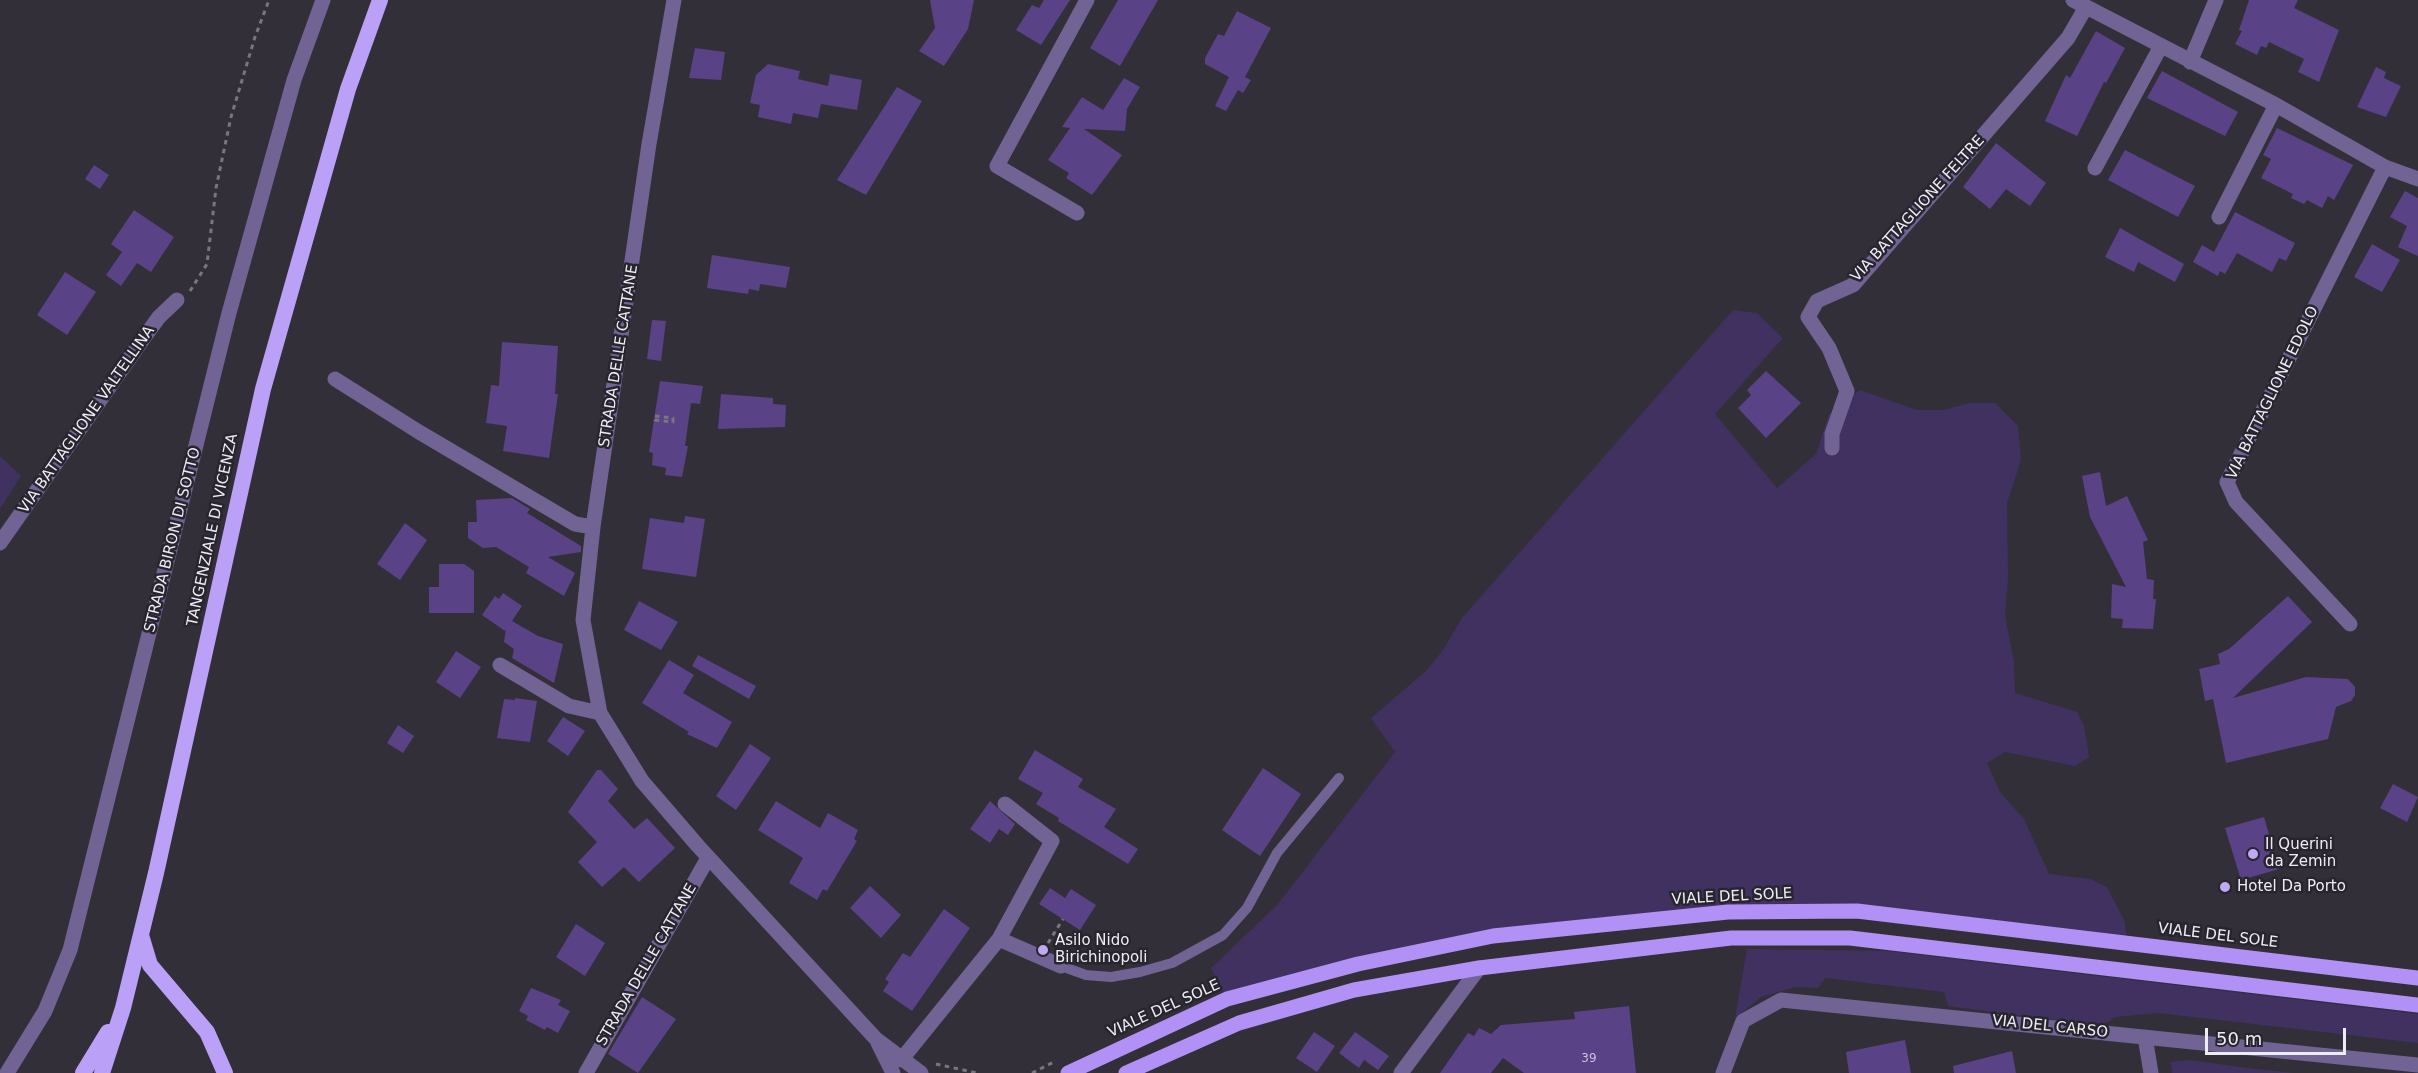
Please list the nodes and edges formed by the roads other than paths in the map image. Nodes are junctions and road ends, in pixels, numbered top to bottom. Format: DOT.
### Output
graph roads {
  1 [pos="323,0"];
  2 [pos="380,0"];
  3 [pos="674,0"];
  4 [pos="1087,0"];
  5 [pos="2216,0"];
  6 [pos="2080,3"];
  7 [pos="2161,46"];
  8 [pos="2190,62"];
  9 [pos="2276,105"];
  10 [pos="2385,167"];
  11 [pos="2095,168"];
  12 [pos="2418,179"];
  13 [pos="1077,213"];
  14 [pos="2219,217"];
  15 [pos="177,300"];
  16 [pos="335,379"];
  17 [pos="1832,448"];
  18 [pos="593,528"];
  19 [pos="0,543"];
  20 [pos="2350,624"];
  21 [pos="500,665"];
  22 [pos="600,713"];
  23 [pos="1340,778"];
  24 [pos="1005,804"];
  25 [pos="708,858"];
  26 [pos="141,933"];
  27 [pos="999,939"];
  28 [pos="1061,966"];
  29 [pos="1479,968"];
  30 [pos="2418,978"];
  31 [pos="2418,1005"];
  32 [pos="123,1008"];
  33 [pos="2145,1037"];
  34 [pos="902,1062"];
  35 [pos="2418,1065"];
  36 [pos="7,1073"];
  37 [pos="83,1073"];
  38 [pos="102,1073"];
  39 [pos="225,1073"];
  40 [pos="586,1073"];
  41 [pos="921,1073"];
  42 [pos="1068,1073"];
  43 [pos="1126,1073"];
  44 [pos="1401,1073"];
  45 [pos="1722,1073"];
  46 [pos="2151,1073"];
  1 -- 36 [label="street, STRADA BIRON DI SOTTO"];
  2 -- 26 [label="highway, TANGENZIALE DI VICENZA"];
  3 -- 18 [label="street, STRADA DELLE CATTANE"];
  4 -- 13 [label="street"];
  5 -- 8 [label="street"];
  6 -- 7 [label="street"];
  6 -- 17 [label="street, VIA BATTAGLIONE FELTRE"];
  7 -- 8 [label="street"];
  7 -- 11 [label="street"];
  8 -- 9 [label="street"];
  9 -- 10 [label="street"];
  9 -- 14 [label="street"];
  10 -- 12 [label="street"];
  10 -- 20 [label="street, VIA BATTAGLIONE EDOLO"];
  15 -- 19 [label="street, VIA BATTAGLIONE VALTELLINA"];
  16 -- 18 [label="street"];
  18 -- 22 [label="street, STRADA DELLE CATTANE"];
  21 -- 22 [label="street"];
  22 -- 25 [label="street, STRADA DELLE CATTANE"];
  23 -- 28 [label="lane"];
  24 -- 27 [label="street"];
  25 -- 34 [label="street, STRADA DELLE CATTANE"];
  25 -- 40 [label="street, STRADA DELLE CATTANE"];
  26 -- 32 [label="highway, TANGENZIALE DI VICENZA"];
  26 -- 39 [label="highway"];
  27 -- 28 [label="street"];
  27 -- 34 [label="street"];
  29 -- 31 [label="main road"];
  29 -- 43 [label="main road"];
  29 -- 44 [label="street"];
  30 -- 42 [label="main road, VIALE DEL SOLE"];
  32 -- 37 [label="highway"];
  32 -- 38 [label="highway, TANGENZIALE DI VICENZA"];
  33 -- 35 [label="street, VIA DEL CARSO"];
  33 -- 45 [label="street, VIA DEL CARSO"];
  33 -- 46 [label="street"];
  34 -- 41 [label="street, STRADA DELLE CATTANE"];
}
